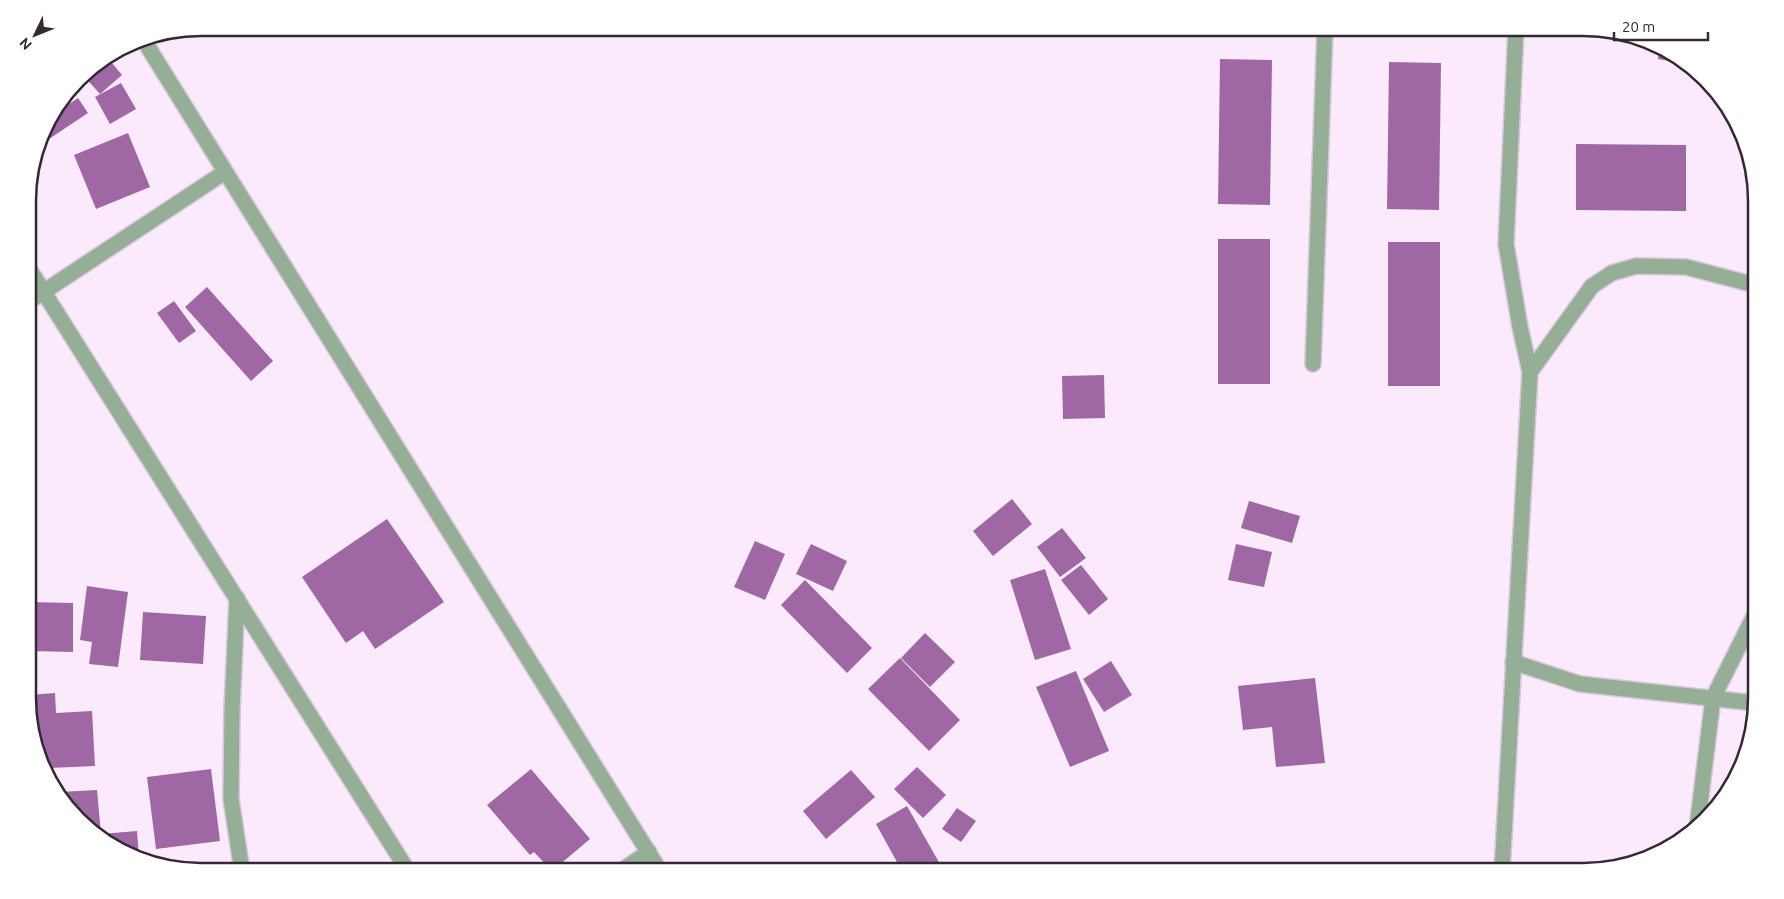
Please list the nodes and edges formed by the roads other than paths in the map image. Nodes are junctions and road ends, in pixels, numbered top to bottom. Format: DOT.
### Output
graph roads {
  1 [pos="1325,36"];
  2 [pos="1516,36"];
  3 [pos="147,45"];
  4 [pos="225,172"];
  5 [pos="37,283"];
  6 [pos="1748,283"];
  7 [pos="42,292"];
  8 [pos="37,296"];
  9 [pos="1313,364"];
  10 [pos="1530,372"];
  11 [pos="237,598"];
  12 [pos="1748,628"];
  13 [pos="1513,662"];
  14 [pos="1713,698"];
  15 [pos="1748,702"];
  16 [pos="1699,814"];
  17 [pos="649,852"];
  18 [pos="1502,862"];
  19 [pos="241,863"];
  20 [pos="402,863"];
  21 [pos="633,863"];
  22 [pos="655,863"];
  1 -- 9 [label="street"];
  2 -- 10 [label="street"];
  3 -- 4 [label="street"];
  4 -- 7 [label="street"];
  4 -- 17 [label="street"];
  5 -- 7 [label="street"];
  6 -- 10 [label="street"];
  7 -- 8 [label="street"];
  7 -- 11 [label="street"];
  10 -- 13 [label="street"];
  11 -- 19 [label="street"];
  11 -- 20 [label="street"];
  12 -- 14 [label="street"];
  13 -- 14 [label="street"];
  13 -- 18 [label="street"];
  14 -- 15 [label="street"];
  14 -- 16 [label="street"];
  17 -- 21 [label="street"];
  17 -- 22 [label="street"];
}
